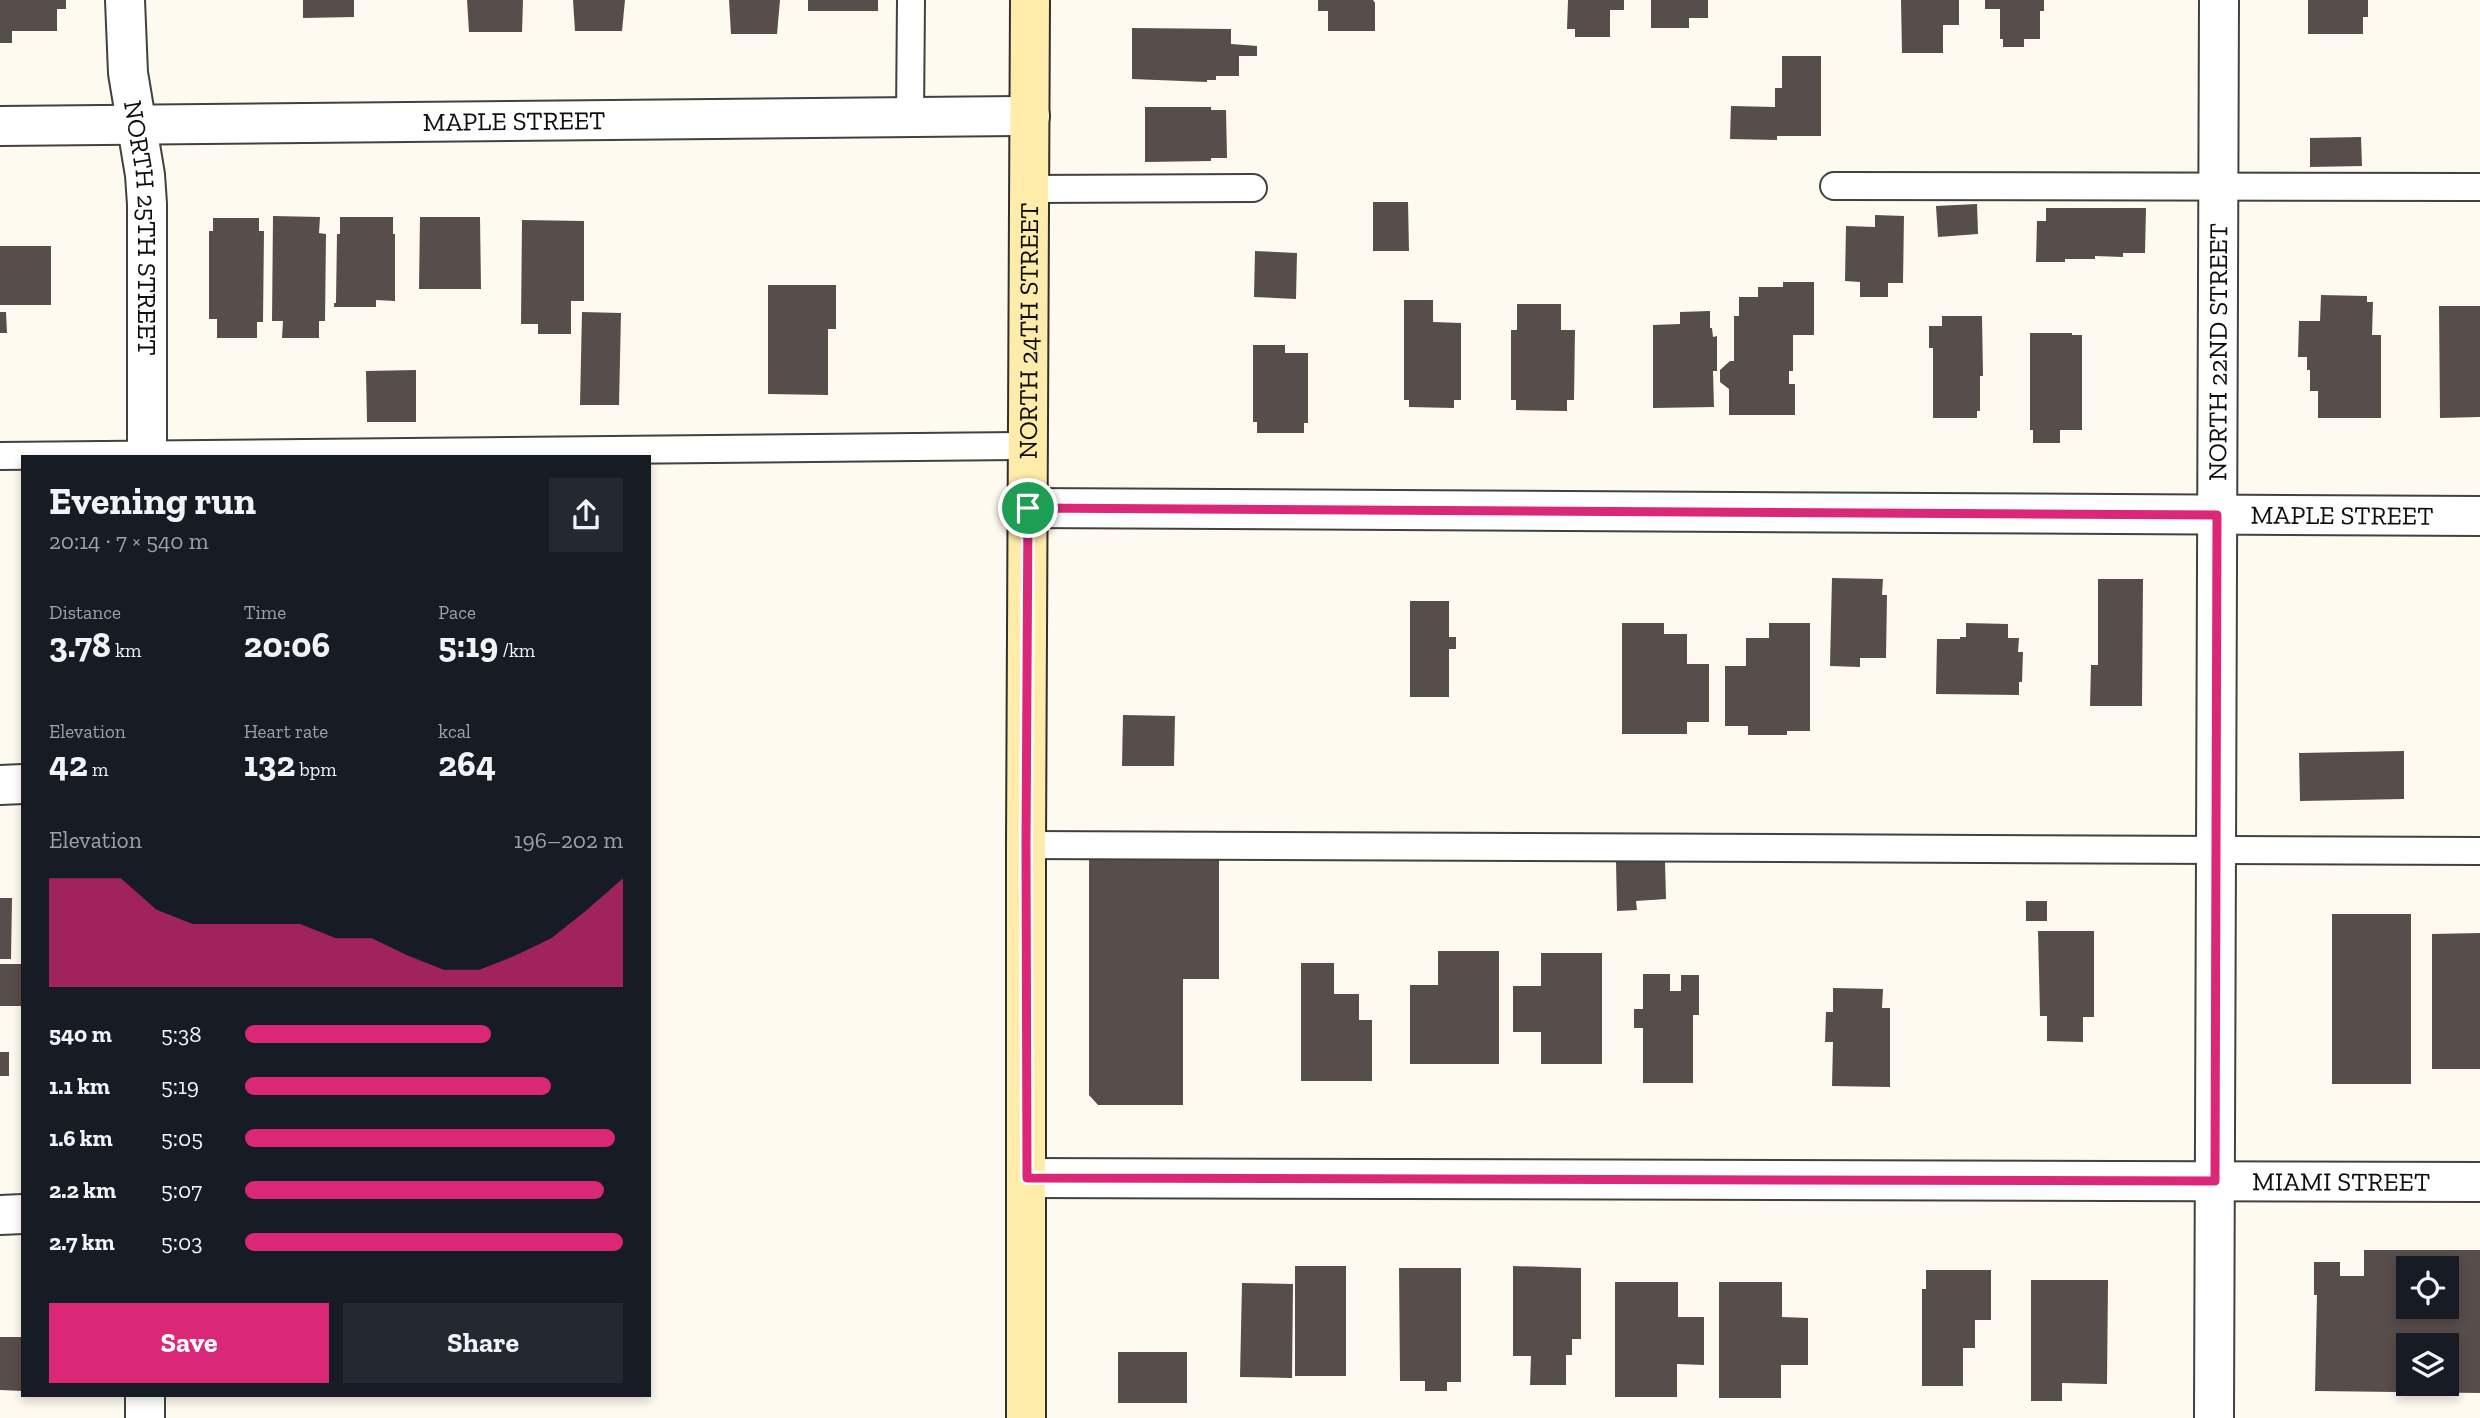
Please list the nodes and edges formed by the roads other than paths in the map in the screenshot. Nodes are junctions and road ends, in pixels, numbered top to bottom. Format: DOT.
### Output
graph roads {
  1 [pos="125,0"];
  2 [pos="911,0"];
  3 [pos="1030,0"];
  4 [pos="2219,0"];
  5 [pos="1030,116"];
  6 [pos="910,117"];
  7 [pos="136,125"];
  8 [pos="0,126"];
  9 [pos="1834,186"];
  10 [pos="2219,186"];
  11 [pos="2480,187"];
  12 [pos="1253,188"];
  13 [pos="1030,189"];
  14 [pos="1029,446"];
  15 [pos="147,455"];
  16 [pos="235,455"];
  17 [pos="0,456"];
  18 [pos="21,456"];
  19 [pos="1028,508"];
  20 [pos="2217,515"];
  21 [pos="2480,516"];
  22 [pos="21,784"];
  23 [pos="0,785"];
  24 [pos="1026,845"];
  25 [pos="2217,849"];
  26 [pos="2480,851"];
  27 [pos="1027,1178"];
  28 [pos="2215,1181"];
  29 [pos="2480,1182"];
  30 [pos="0,1214"];
  31 [pos="21,1214"];
  32 [pos="145,1397"];
  33 [pos="145,1418"];
  34 [pos="1026,1418"];
  35 [pos="2214,1418"];
  1 -- 7 [label="street, NORTH 25TH STREET"];
  2 -- 6 [label="lane"];
  3 -- 5 [label="main road, NORTH 24TH STREET"];
  4 -- 10 [label="street, NORTH 22ND STREET"];
  5 -- 6 [label="street, MAPLE STREET"];
  5 -- 13 [label="main road, NORTH 24TH STREET"];
  6 -- 7 [label="street, MAPLE STREET"];
  7 -- 8 [label="street, MAPLE STREET"];
  7 -- 15 [label="street, NORTH 25TH STREET"];
  9 -- 10 [label="lane"];
  10 -- 11 [label="lane"];
  10 -- 20 [label="street, NORTH 22ND STREET"];
  12 -- 13 [label="lane"];
  13 -- 14 [label="main road, NORTH 24TH STREET"];
  14 -- 16 [label="lane"];
  14 -- 19 [label="main road, NORTH 24TH STREET"];
  17 -- 18 [label="lane"];
  19 -- 20 [label="street, MAPLE STREET"];
  19 -- 24 [label="main road, NORTH 24TH STREET"];
  20 -- 21 [label="street, MAPLE STREET"];
  20 -- 25 [label="street, NORTH 22ND STREET"];
  22 -- 23 [label="street"];
  24 -- 25 [label="lane"];
  24 -- 27 [label="main road, NORTH 24TH STREET"];
  25 -- 26 [label="lane"];
  25 -- 28 [label="street, NORTH 22ND STREET"];
  27 -- 28 [label="street, MIAMI STREET"];
  27 -- 34 [label="main road, NORTH 24TH STREET"];
  28 -- 29 [label="street, MIAMI STREET"];
  28 -- 35 [label="street, NORTH 22ND STREET"];
  30 -- 31 [label="street"];
  32 -- 33 [label="street"];
}
